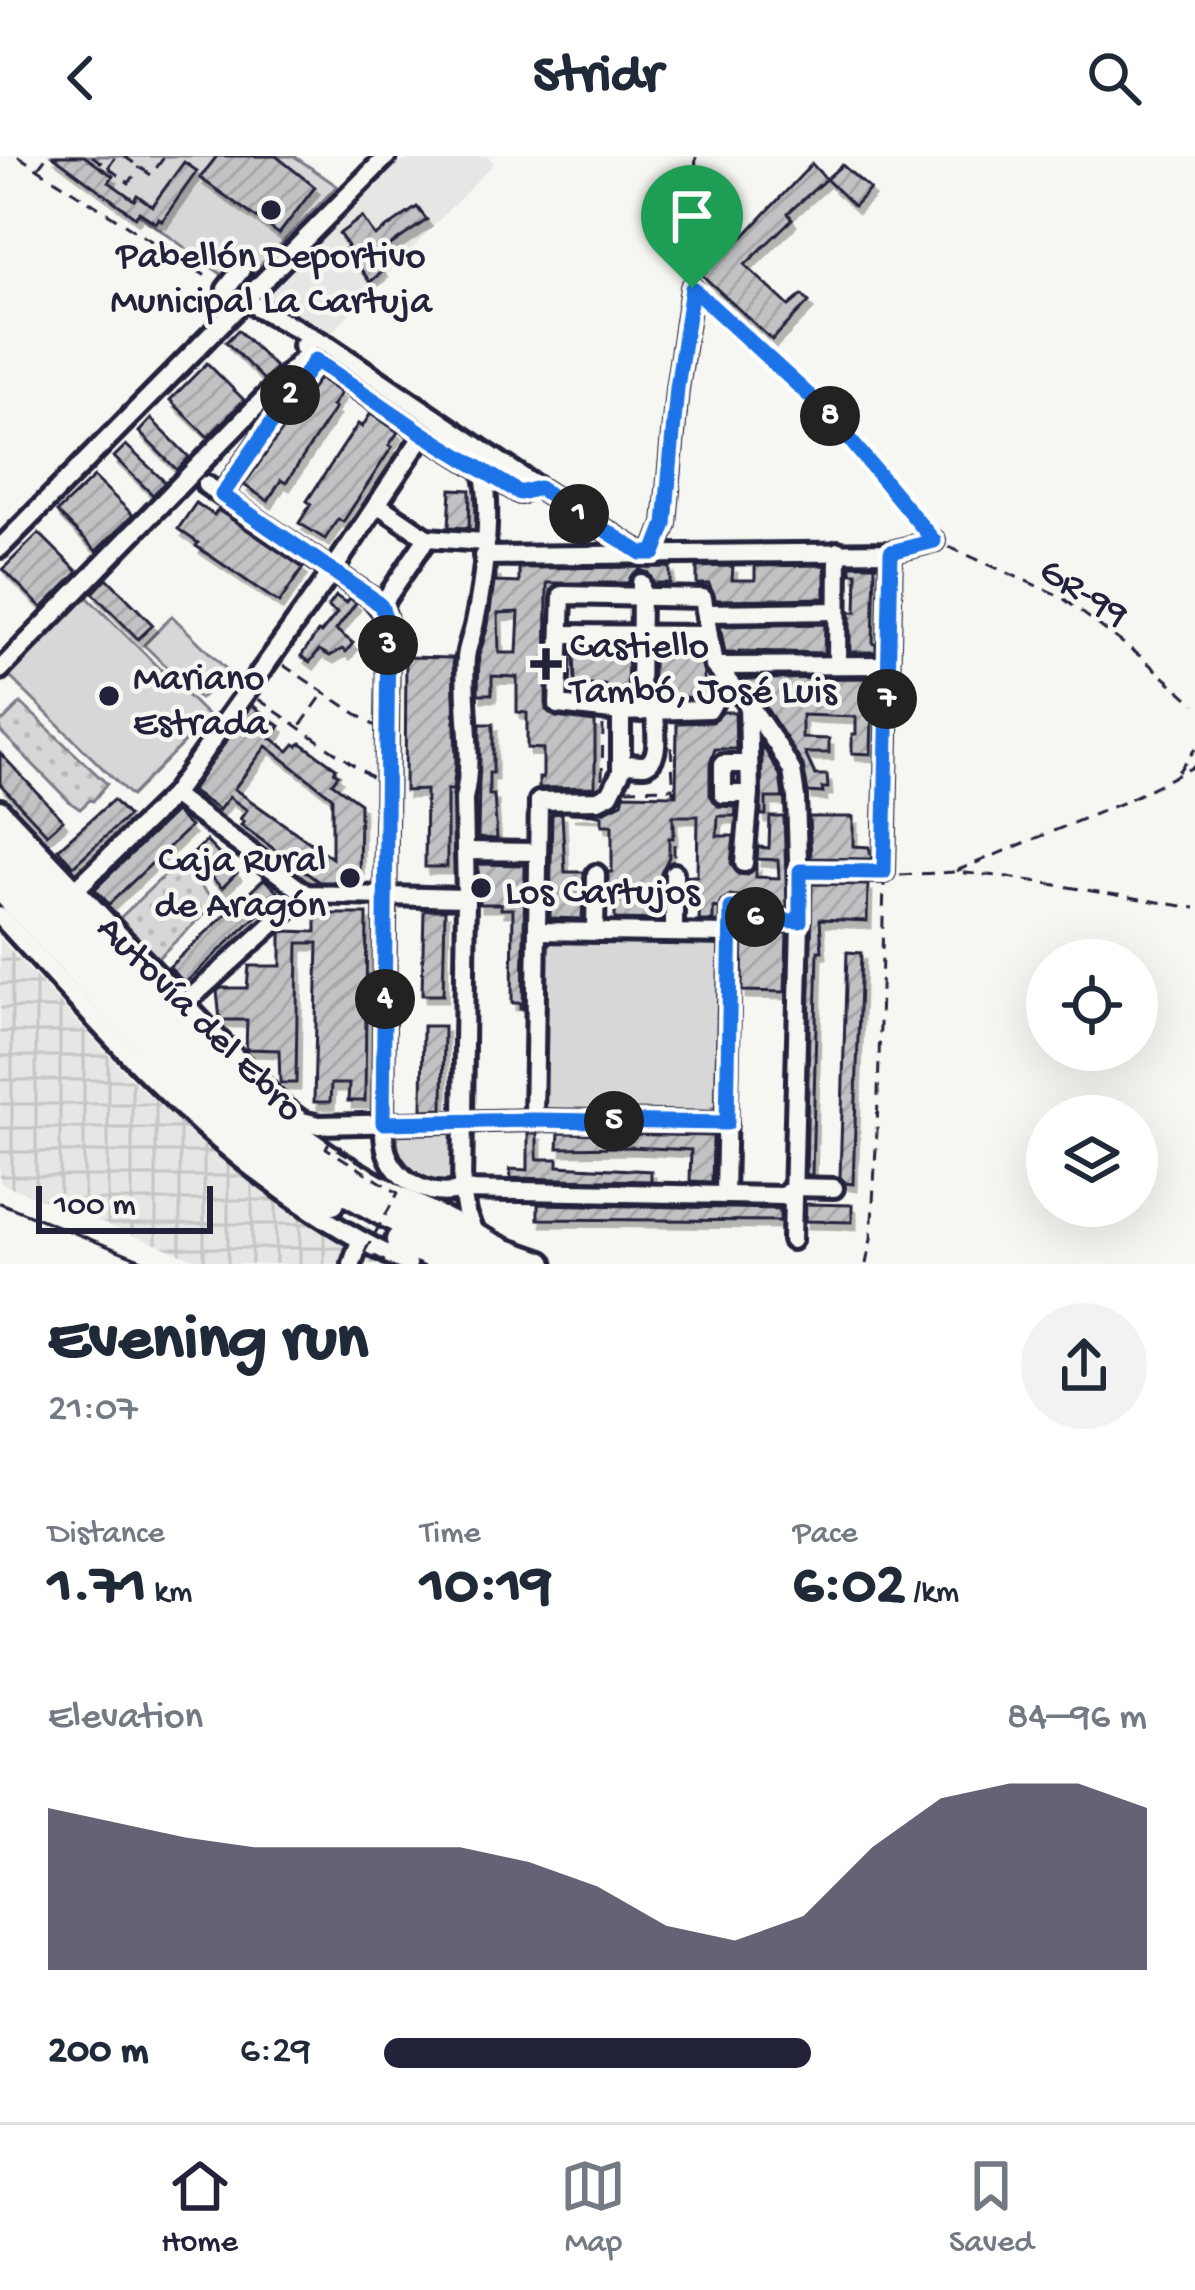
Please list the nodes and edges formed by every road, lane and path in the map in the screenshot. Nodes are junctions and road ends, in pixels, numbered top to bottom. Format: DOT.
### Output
graph roads {
  1 [pos="18,156"];
  2 [pos="47,156"];
  3 [pos="92,156"];
  4 [pos="116,156"];
  5 [pos="124,156"];
  6 [pos="165,156"];
  7 [pos="387,156"];
  8 [pos="696,156"];
  9 [pos="140,167"];
  10 [pos="38,168"];
  11 [pos="108,168"];
  12 [pos="241,270"];
  13 [pos="692,288"];
  14 [pos="226,289"];
  15 [pos="244,300"];
  16 [pos="288,326"];
  17 [pos="329,346"];
  18 [pos="311,357"];
  19 [pos="424,434"];
  20 [pos="483,472"];
  21 [pos="530,490"];
  22 [pos="487,503"];
  23 [pos="377,504"];
  24 [pos="588,520"];
  25 [pos="427,538"];
  26 [pos="934,541"];
  27 [pos="0,548"];
  28 [pos="483,549"];
  29 [pos="838,551"];
  30 [pos="891,552"];
  31 [pos="573,555"];
  32 [pos="645,556"];
  33 [pos="333,570"];
  34 [pos="641,590"];
  35 [pos="705,605"];
  36 [pos="381,606"];
  37 [pos="837,611"];
  38 [pos="561,634"];
  39 [pos="708,635"];
  40 [pos="640,637"];
  41 [pos="272,657"];
  42 [pos="837,665"];
  43 [pos="888,665"];
  44 [pos="0,670"];
  45 [pos="721,672"];
  46 [pos="247,692"];
  47 [pos="325,692"];
  48 [pos="748,703"];
  49 [pos="1195,704"];
  50 [pos="639,712"];
  51 [pos="299,727"];
  52 [pos="387,734"];
  53 [pos="671,749"];
  54 [pos="1195,749"];
  55 [pos="621,764"];
  56 [pos="748,764"];
  57 [pos="1195,766"];
  58 [pos="1174,776"];
  59 [pos="387,788"];
  60 [pos="750,794"];
  61 [pos="173,795"];
  62 [pos="674,795"];
  63 [pos="0,809"];
  64 [pos="674,816"];
  65 [pos="0,830"];
  66 [pos="465,851"];
  67 [pos="538,852"];
  68 [pos="0,858"];
  69 [pos="744,863"];
  70 [pos="800,871"];
  71 [pos="884,872"];
  72 [pos="955,872"];
  73 [pos="674,873"];
  74 [pos="596,874"];
  75 [pos="0,886"];
  76 [pos="76,889"];
  77 [pos="306,893"];
  78 [pos="386,896"];
  79 [pos="466,898"];
  80 [pos="1195,908"];
  81 [pos="0,916"];
  82 [pos="800,921"];
  83 [pos="537,931"];
  84 [pos="595,931"];
  85 [pos="674,933"];
  86 [pos="730,934"];
  87 [pos="184,1004"];
  88 [pos="534,1120"];
  89 [pos="463,1121"];
  90 [pos="383,1123"];
  91 [pos="727,1123"];
  92 [pos="384,1176"];
  93 [pos="794,1187"];
  94 [pos="834,1188"];
  95 [pos="458,1192"];
  96 [pos="725,1195"];
  97 [pos="443,1220"];
  98 [pos="476,1238"];
  99 [pos="792,1240"];
  100 [pos="360,1241"];
  101 [pos="352,1264"];
  102 [pos="390,1264"];
  103 [pos="408,1264"];
  104 [pos="451,1264"];
  105 [pos="502,1264"];
  106 [pos="540,1264"];
  107 [pos="866,1264"];
  1 -- 10 [label="path"];
  2 -- 10 [label="path"];
  3 -- 11 [label="path"];
  4 -- 11 [label="path"];
  5 -- 9 [label="path"];
  6 -- 9 [label="path"];
  7 -- 15 [label="street"];
  8 -- 13 [label="path"];
  9 -- 11 [label="path"];
  10 -- 14 [label="path"];
  12 -- 14 [label="street"];
  13 -- 26 [label="path"];
  13 -- 32 [label="street"];
  15 -- 16 [label="street"];
  15 -- 27 [label="street"];
  16 -- 17 [label="street"];
  16 -- 18 [label="street"];
  17 -- 18 [label="street"];
  17 -- 21 [label="street"];
  18 -- 19 [label="street"];
  18 -- 33 [label="street"];
  18 -- 44 [label="street"];
  19 -- 20 [label="street"];
  19 -- 23 [label="street"];
  20 -- 21 [label="street"];
  20 -- 22 [label="street"];
  21 -- 22 [label="street"];
  21 -- 24 [label="street"];
  22 -- 28 [label="street"];
  23 -- 25 [label="street"];
  23 -- 33 [label="street"];
  24 -- 31 [label="street"];
  24 -- 32 [label="street"];
  25 -- 28 [label="street"];
  25 -- 36 [label="street"];
  26 -- 30 [label="street"];
  26 -- 49 [label="path, GR-99"];
  28 -- 31 [label="street"];
  28 -- 66 [label="street"];
  29 -- 30 [label="street"];
  29 -- 32 [label="street"];
  29 -- 37 [label="street"];
  30 -- 43 [label="street"];
  31 -- 32 [label="street"];
  33 -- 36 [label="street"];
  33 -- 41 [label="street"];
  34 -- 35 [label="street"];
  34 -- 38 [label="street"];
  34 -- 40 [label="street"];
  35 -- 37 [label="street"];
  35 -- 39 [label="street"];
  36 -- 52 [label="street"];
  37 -- 42 [label="street"];
  38 -- 40 [label="street"];
  38 -- 50 [label="street"];
  39 -- 40 [label="street"];
  39 -- 45 [label="street"];
  40 -- 50 [label="street"];
  41 -- 46 [label="street"];
  41 -- 47 [label="path"];
  42 -- 43 [label="street"];
  42 -- 45 [label="street"];
  43 -- 71 [label="street"];
  45 -- 48 [label="street"];
  45 -- 50 [label="street"];
  46 -- 51 [label="path"];
  46 -- 61 [label="street"];
  47 -- 51 [label="path"];
  47 -- 52 [label="path"];
  48 -- 56 [label="street"];
  48 -- 70 [label="street"];
  50 -- 55 [label="street"];
  50 -- 55 [label="street"];
  51 -- 59 [label="path"];
  52 -- 59 [label="street"];
  53 -- 62 [label="path"];
  54 -- 58 [label="path"];
  55 -- 67 [label="street"];
  56 -- 60 [label="street"];
  56 -- 60 [label="street"];
  57 -- 58 [label="path"];
  58 -- 72 [label="path"];
  59 -- 78 [label="street"];
  60 -- 69 [label="street"];
  61 -- 76 [label="street"];
  61 -- 77 [label="street"];
  63 -- 76 [label="street"];
  64 -- 73 [label="path"];
  65 -- 97 [label="highway"];
  66 -- 67 [label="street"];
  66 -- 79 [label="street"];
  67 -- 83 [label="street"];
  68 -- 105 [label="highway, Autovía del Ebro"];
  70 -- 71 [label="street"];
  70 -- 82 [label="street"];
  71 -- 72 [label="path"];
  71 -- 107 [label="path"];
  72 -- 80 [label="path"];
  73 -- 85 [label="street"];
  74 -- 84 [label="street"];
  75 -- 104 [label="highway, Autovía del Ebro"];
  76 -- 87 [label="street"];
  77 -- 78 [label="street"];
  77 -- 87 [label="street"];
  78 -- 79 [label="street"];
  78 -- 90 [label="street"];
  79 -- 89 [label="street"];
  81 -- 100 [label="street"];
  82 -- 86 [label="street"];
  82 -- 93 [label="street"];
  83 -- 84 [label="street"];
  83 -- 88 [label="street"];
  84 -- 85 [label="street"];
  85 -- 86 [label="street"];
  86 -- 91 [label="street"];
  87 -- 90 [label="street"];
  88 -- 89 [label="street"];
  88 -- 91 [label="street"];
  89 -- 90 [label="street"];
  89 -- 95 [label="street"];
  90 -- 95 [label="street"];
  91 -- 96 [label="street"];
  92 -- 102 [label="path, bridge"];
  93 -- 94 [label="street"];
  93 -- 96 [label="street"];
  93 -- 99 [label="street"];
  95 -- 96 [label="street"];
  95 -- 97 [label="street"];
  95 -- 98 [label="street"];
  97 -- 98 [label="highway"];
  98 -- 106 [label="highway"];
  100 -- 101 [label="street"];
  100 -- 103 [label="street"];
}
